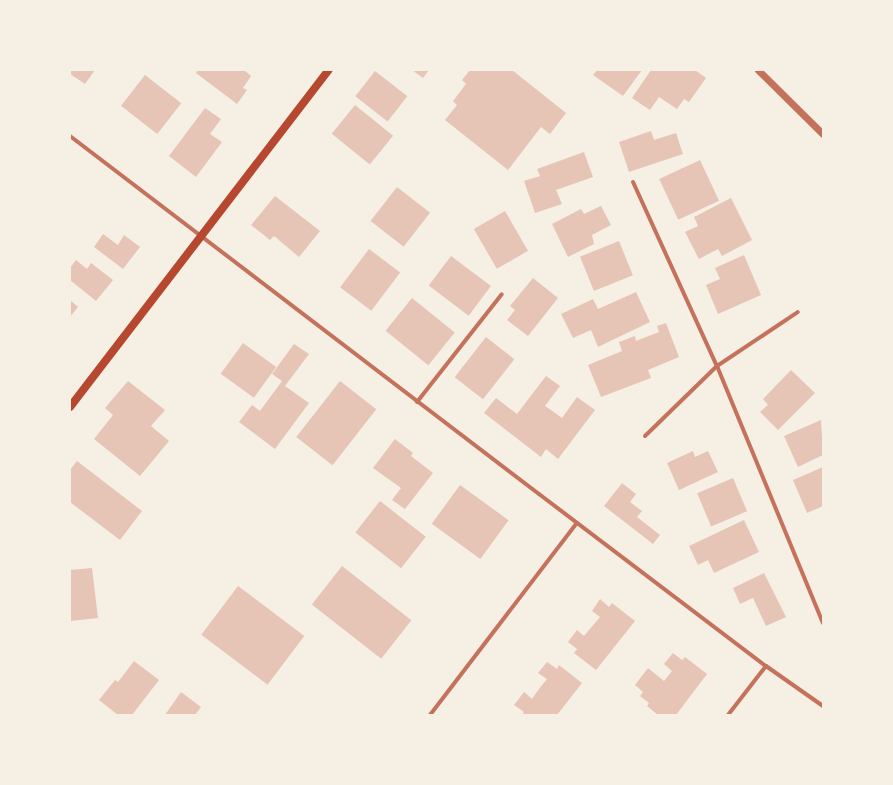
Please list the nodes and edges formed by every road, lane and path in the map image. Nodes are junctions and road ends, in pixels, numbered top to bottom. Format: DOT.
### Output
graph roads {
  1 [pos="328,70"];
  2 [pos="758,70"];
  3 [pos="823,134"];
  4 [pos="70,136"];
  5 [pos="633,182"];
  6 [pos="202,236"];
  7 [pos="502,294"];
  8 [pos="798,312"];
  9 [pos="717,366"];
  10 [pos="417,402"];
  11 [pos="70,407"];
  12 [pos="645,436"];
  13 [pos="577,523"];
  14 [pos="823,623"];
  15 [pos="766,666"];
  16 [pos="823,706"];
  17 [pos="430,715"];
  18 [pos="728,715"];
  1 -- 6 [label="main road"];
  2 -- 3 [label="street"];
  4 -- 6 [label="street"];
  5 -- 9 [label="street"];
  6 -- 10 [label="street"];
  6 -- 11 [label="main road"];
  7 -- 10 [label="street"];
  8 -- 9 [label="street"];
  9 -- 12 [label="street"];
  9 -- 14 [label="street"];
  10 -- 13 [label="street"];
  13 -- 15 [label="street"];
  13 -- 17 [label="street"];
  15 -- 16 [label="street"];
  15 -- 18 [label="street"];
}
